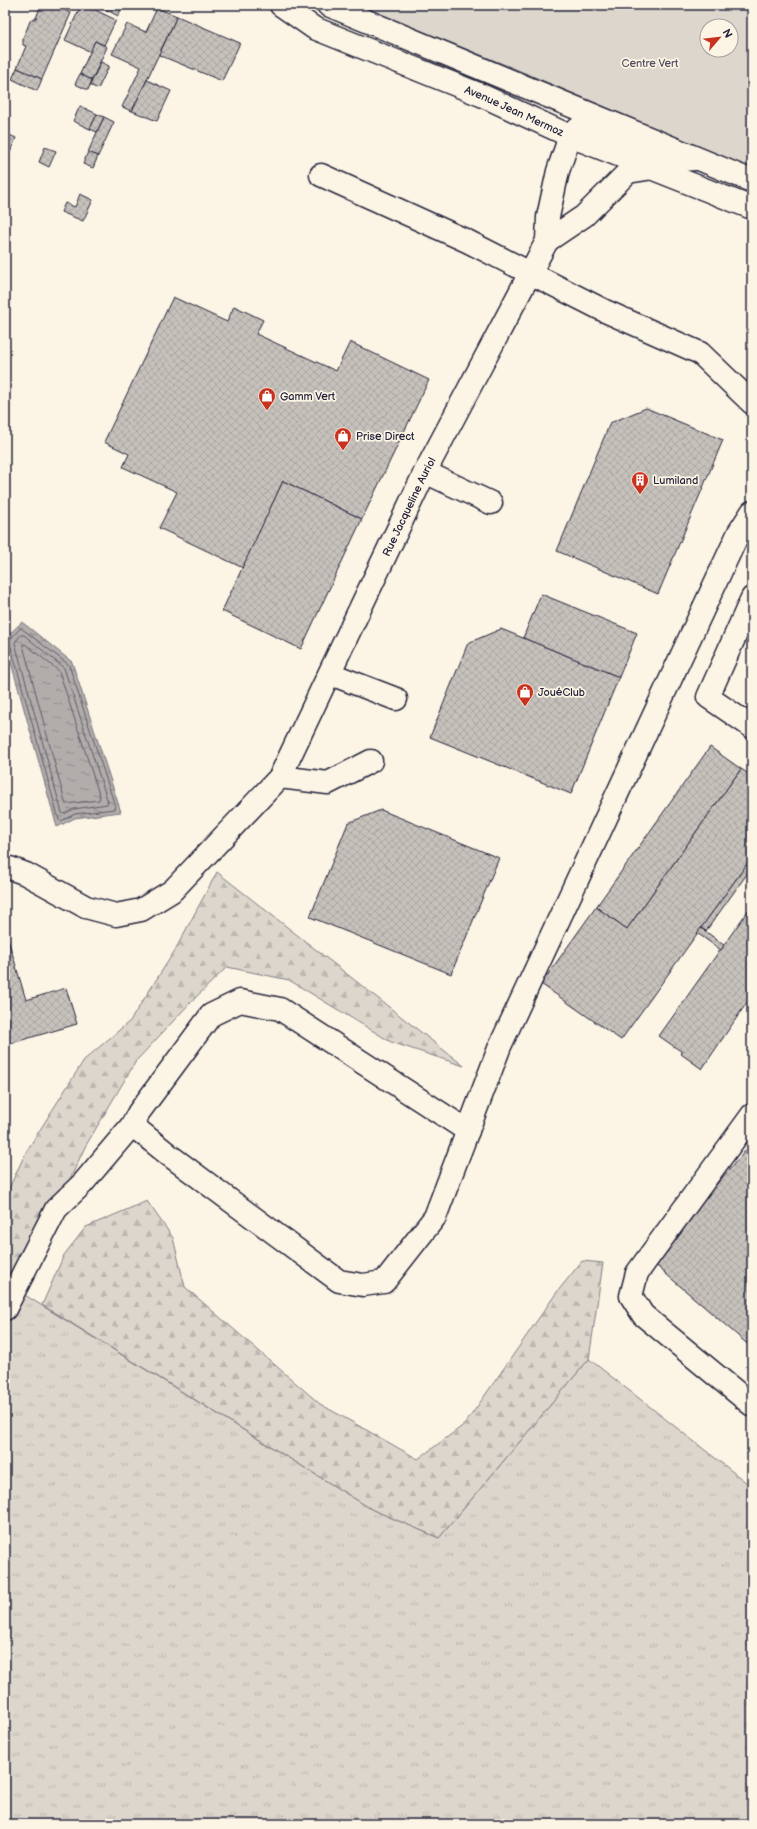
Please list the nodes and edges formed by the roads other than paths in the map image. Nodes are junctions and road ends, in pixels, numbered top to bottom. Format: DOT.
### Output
graph roads {
  1 [pos="281,5"];
  2 [pos="328,5"];
  3 [pos="570,136"];
  4 [pos="695,159"];
  5 [pos="652,168"];
  6 [pos="321,175"];
  7 [pos="752,181"];
  8 [pos="752,208"];
  9 [pos="547,242"];
  10 [pos="530,273"];
  11 [pos="752,403"];
  12 [pos="425,472"];
  13 [pos="491,503"];
  14 [pos="752,512"];
  15 [pos="750,611"];
  16 [pos="331,674"];
  17 [pos="396,699"];
  18 [pos="752,727"];
  19 [pos="371,761"];
  20 [pos="280,777"];
  21 [pos="10,868"];
  22 [pos="752,1115"];
  23 [pos="132,1125"];
  24 [pos="468,1131"];
  25 [pos="5,1309"];
  26 [pos="752,1405"];
  1 -- 3 [label="street, Avenue Jean Mermoz"];
  2 -- 4 [label="street"];
  3 -- 4 [label="street"];
  3 -- 5 [label="street, Avenue Jean Mermoz"];
  3 -- 9 [label="street"];
  4 -- 7 [label="street"];
  5 -- 8 [label="street, Avenue Jean Mermoz"];
  5 -- 9 [label="street"];
  6 -- 10 [label="street"];
  9 -- 10 [label="street, Rue Jacqueline Auriol"];
  10 -- 11 [label="street"];
  10 -- 12 [label="street, Rue Jacqueline Auriol"];
  12 -- 13 [label="street"];
  12 -- 16 [label="street, Rue Jacqueline Auriol"];
  14 -- 24 [label="street"];
  15 -- 18 [label="street"];
  16 -- 17 [label="street"];
  16 -- 20 [label="street, Rue Jacqueline Auriol"];
  19 -- 20 [label="street"];
  20 -- 21 [label="street, Rue Jacqueline Auriol"];
  22 -- 26 [label="street"];
  23 -- 24 [label="street"];
  23 -- 24 [label="street"];
  23 -- 25 [label="street"];
}
